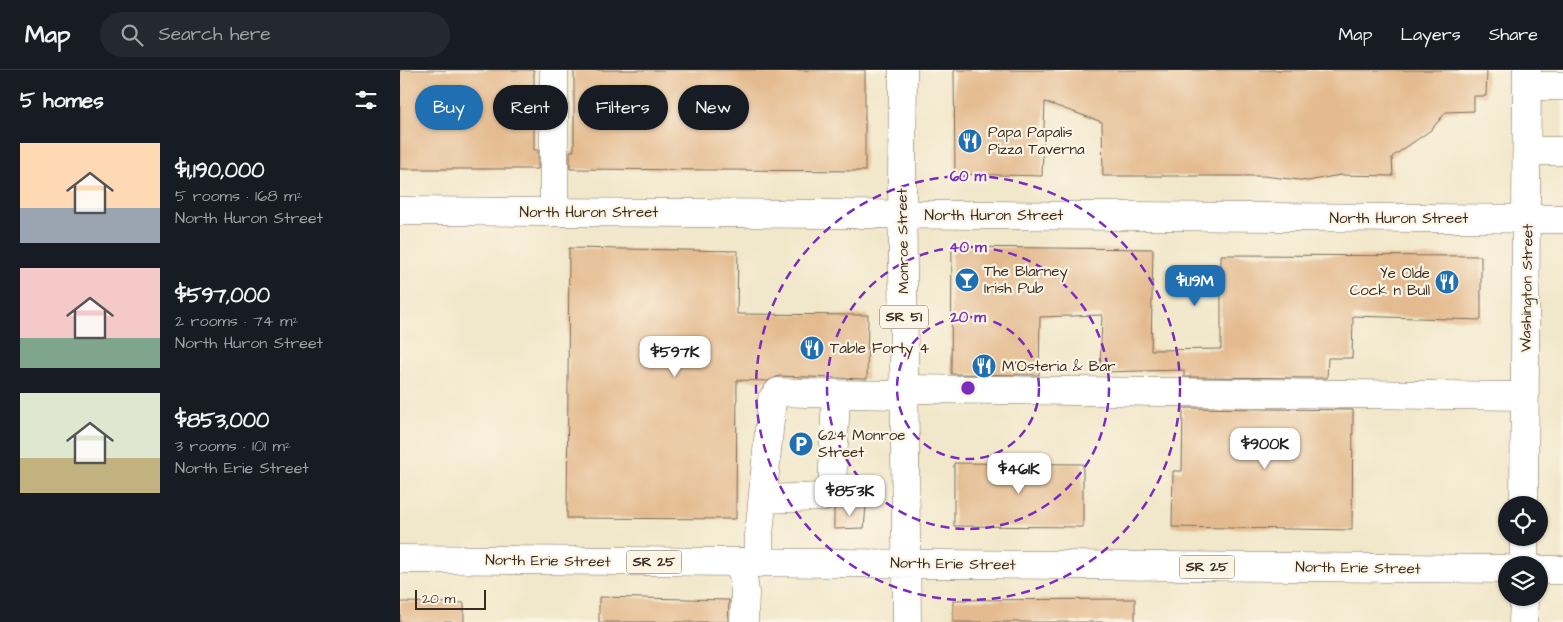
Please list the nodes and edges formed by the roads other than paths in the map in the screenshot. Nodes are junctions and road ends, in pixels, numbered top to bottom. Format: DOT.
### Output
graph roads {
  1 [pos="554,70"];
  2 [pos="903,70"];
  3 [pos="1527,78"];
  4 [pos="1563,86"];
  5 [pos="1527,151"];
  6 [pos="1563,151"];
  7 [pos="400,211"];
  8 [pos="554,212"];
  9 [pos="903,214"];
  10 [pos="1528,219"];
  11 [pos="1563,219"];
  12 [pos="904,392"];
  13 [pos="836,394"];
  14 [pos="1525,396"];
  15 [pos="1524,496"];
  16 [pos="763,499"];
  17 [pos="400,559"];
  18 [pos="750,563"];
  19 [pos="908,564"];
  20 [pos="1498,570"];
  21 [pos="1548,570"];
  22 [pos="1563,570"];
  23 [pos="1524,606"];
  24 [pos="744,622"];
  25 [pos="907,622"];
  26 [pos="1524,622"];
  1 -- 8 [label="main road"];
  2 -- 9 [label="main road, Monroe Street / SR 51"];
  3 -- 4 [label="main road"];
  3 -- 5 [label="main road, Washington Street"];
  5 -- 6 [label="main road"];
  5 -- 10 [label="main road, Washington Street"];
  7 -- 8 [label="main road, North Huron Street"];
  8 -- 9 [label="main road, North Huron Street"];
  9 -- 10 [label="main road, North Huron Street"];
  9 -- 12 [label="main road, Monroe Street / SR 51"];
  10 -- 11 [label="main road, North Huron Street"];
  10 -- 14 [label="main road, Washington Street"];
  12 -- 13 [label="main road"];
  12 -- 14 [label="main road"];
  12 -- 19 [label="main road, Monroe Street / SR 51"];
  13 -- 16 [label="main road"];
  13 -- 16 [label="main road"];
  14 -- 15 [label="main road, Washington Street"];
  16 -- 18 [label="main road"];
  17 -- 18 [label="main road, North Erie Street / SR 25"];
  18 -- 19 [label="main road, North Erie Street / SR 25"];
  18 -- 24 [label="main road"];
  19 -- 20 [label="main road, North Erie Street / SR 25"];
  19 -- 25 [label="main road, Monroe Street / SR 51"];
  21 -- 22 [label="main road"];
  23 -- 26 [label="main road"];
}
